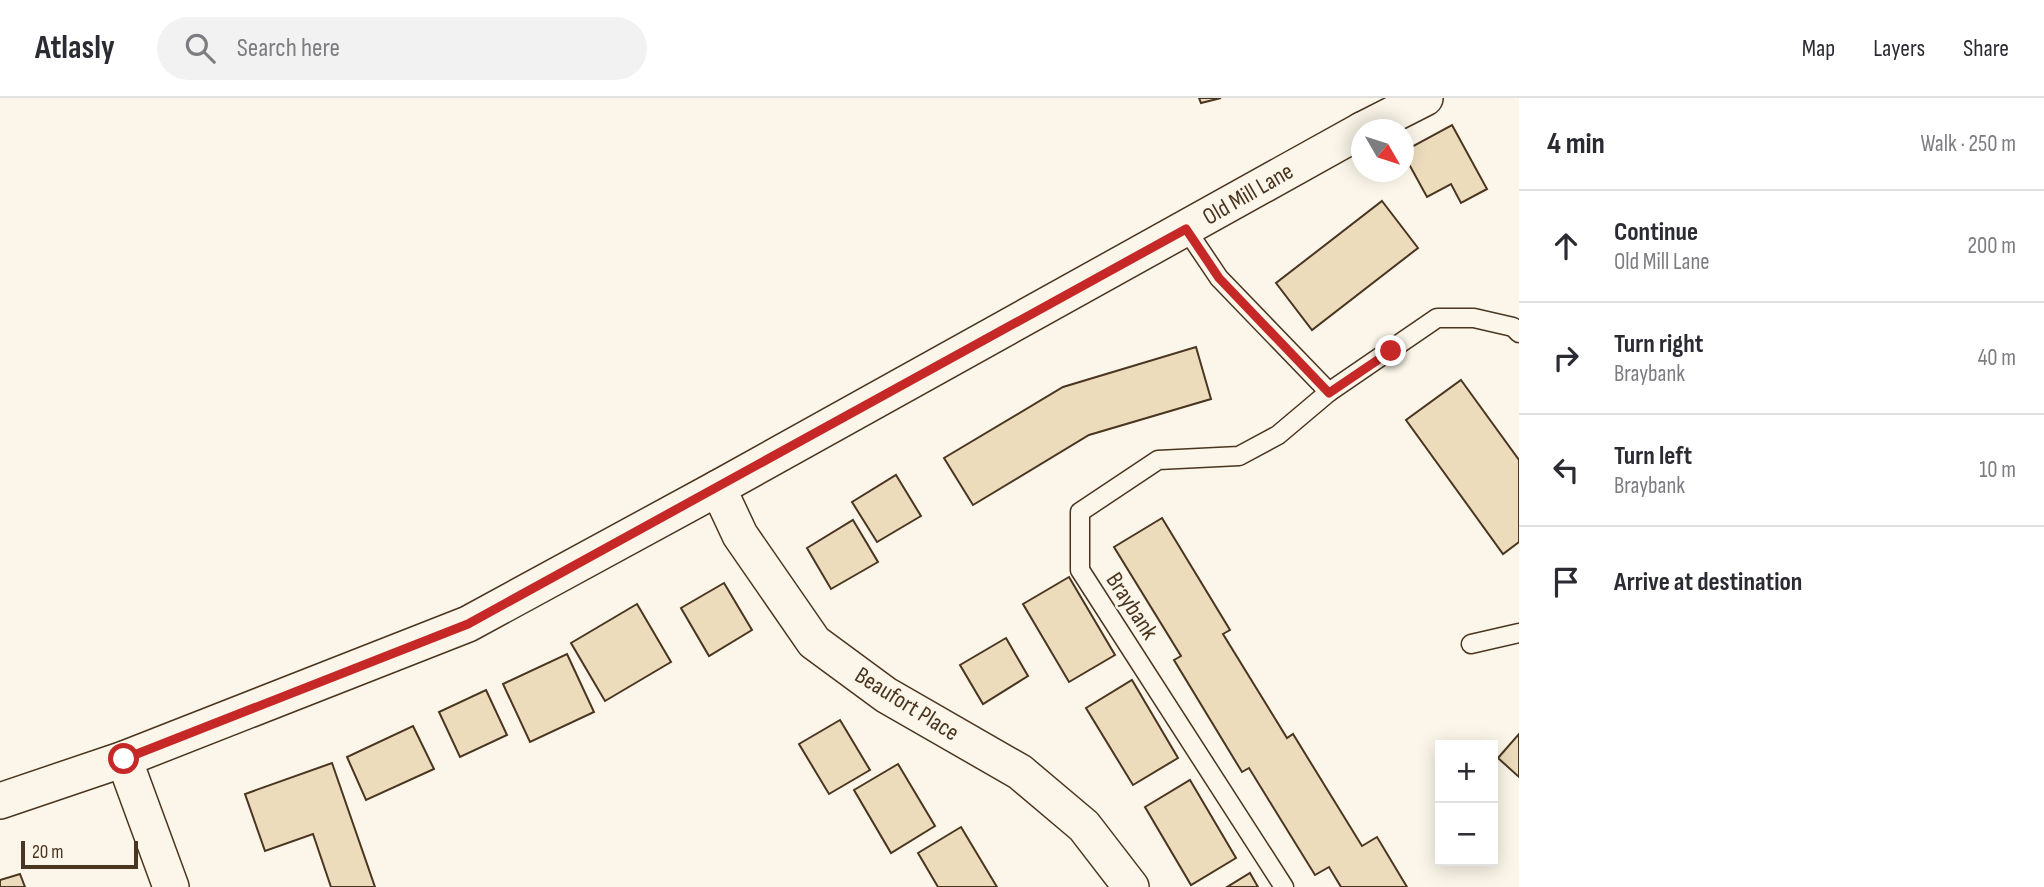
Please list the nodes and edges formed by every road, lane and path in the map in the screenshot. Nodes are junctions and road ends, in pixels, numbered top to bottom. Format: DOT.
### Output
graph roads {
  1 [pos="1425,98"];
  2 [pos="1367,119"];
  3 [pos="1351,127"];
  4 [pos="1186,229"];
  5 [pos="1519,333"];
  6 [pos="1329,393"];
  7 [pos="718,488"];
  8 [pos="1519,633"];
  9 [pos="1471,643"];
  10 [pos="124,759"];
  11 [pos="0,801"];
  12 [pos="171,887"];
  13 [pos="1131,887"];
  14 [pos="1284,887"];
  1 -- 2 [label="street, Old Mill Lane"];
  3 -- 4 [label="street, Old Mill Lane"];
  4 -- 6 [label="lane"];
  4 -- 7 [label="street, Old Mill Lane"];
  5 -- 6 [label="lane, Braybank"];
  6 -- 14 [label="lane, Braybank"];
  7 -- 10 [label="street, Old Mill Lane"];
  7 -- 13 [label="street, Beaufort Place"];
  8 -- 9 [label="lane"];
  10 -- 11 [label="street, Old Mill Lane"];
  10 -- 12 [label="street"];
}
